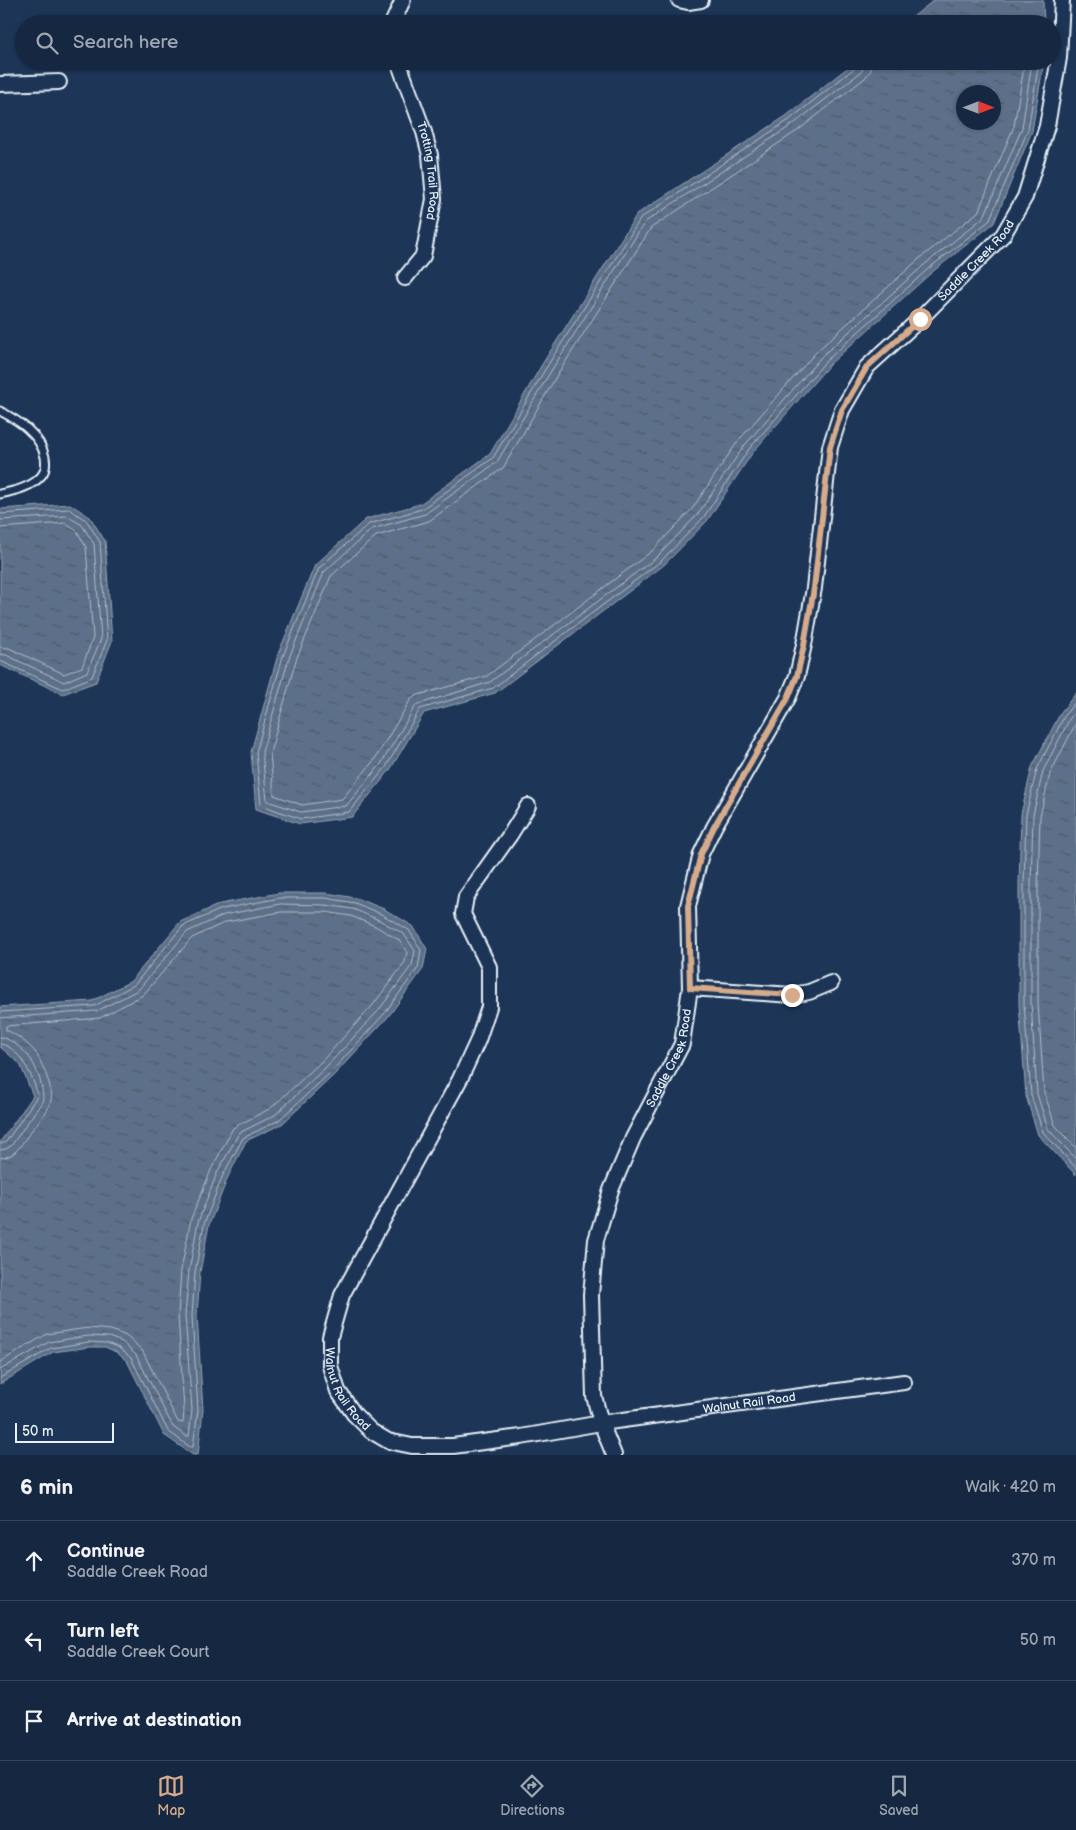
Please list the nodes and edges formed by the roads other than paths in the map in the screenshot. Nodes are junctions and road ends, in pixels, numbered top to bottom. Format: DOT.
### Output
graph roads {
  1 [pos="402,0"];
  2 [pos="679,0"];
  3 [pos="701,0"];
  4 [pos="1062,0"];
  5 [pos="396,15"];
  6 [pos="1061,19"];
  7 [pos="401,70"];
  8 [pos="1057,70"];
  9 [pos="59,82"];
  10 [pos="0,84"];
  11 [pos="405,278"];
  12 [pos="0,411"];
  13 [pos="0,494"];
  14 [pos="528,806"];
  15 [pos="831,983"];
  16 [pos="690,988"];
  17 [pos="904,1382"];
  18 [pos="601,1424"];
  19 [pos="614,1455"];
  1 -- 5 [label="street"];
  2 -- 3 [label="street"];
  4 -- 6 [label="street, Saddle Creek Road"];
  7 -- 11 [label="street, Trotting Trail Road"];
  8 -- 16 [label="street, Saddle Creek Road"];
  9 -- 10 [label="street"];
  12 -- 13 [label="lane"];
  14 -- 18 [label="street, Walnut Rail Road"];
  15 -- 16 [label="street"];
  16 -- 18 [label="street, Saddle Creek Road"];
  17 -- 18 [label="street, Walnut Rail Road"];
  18 -- 19 [label="street, Saddle Creek Road"];
}
